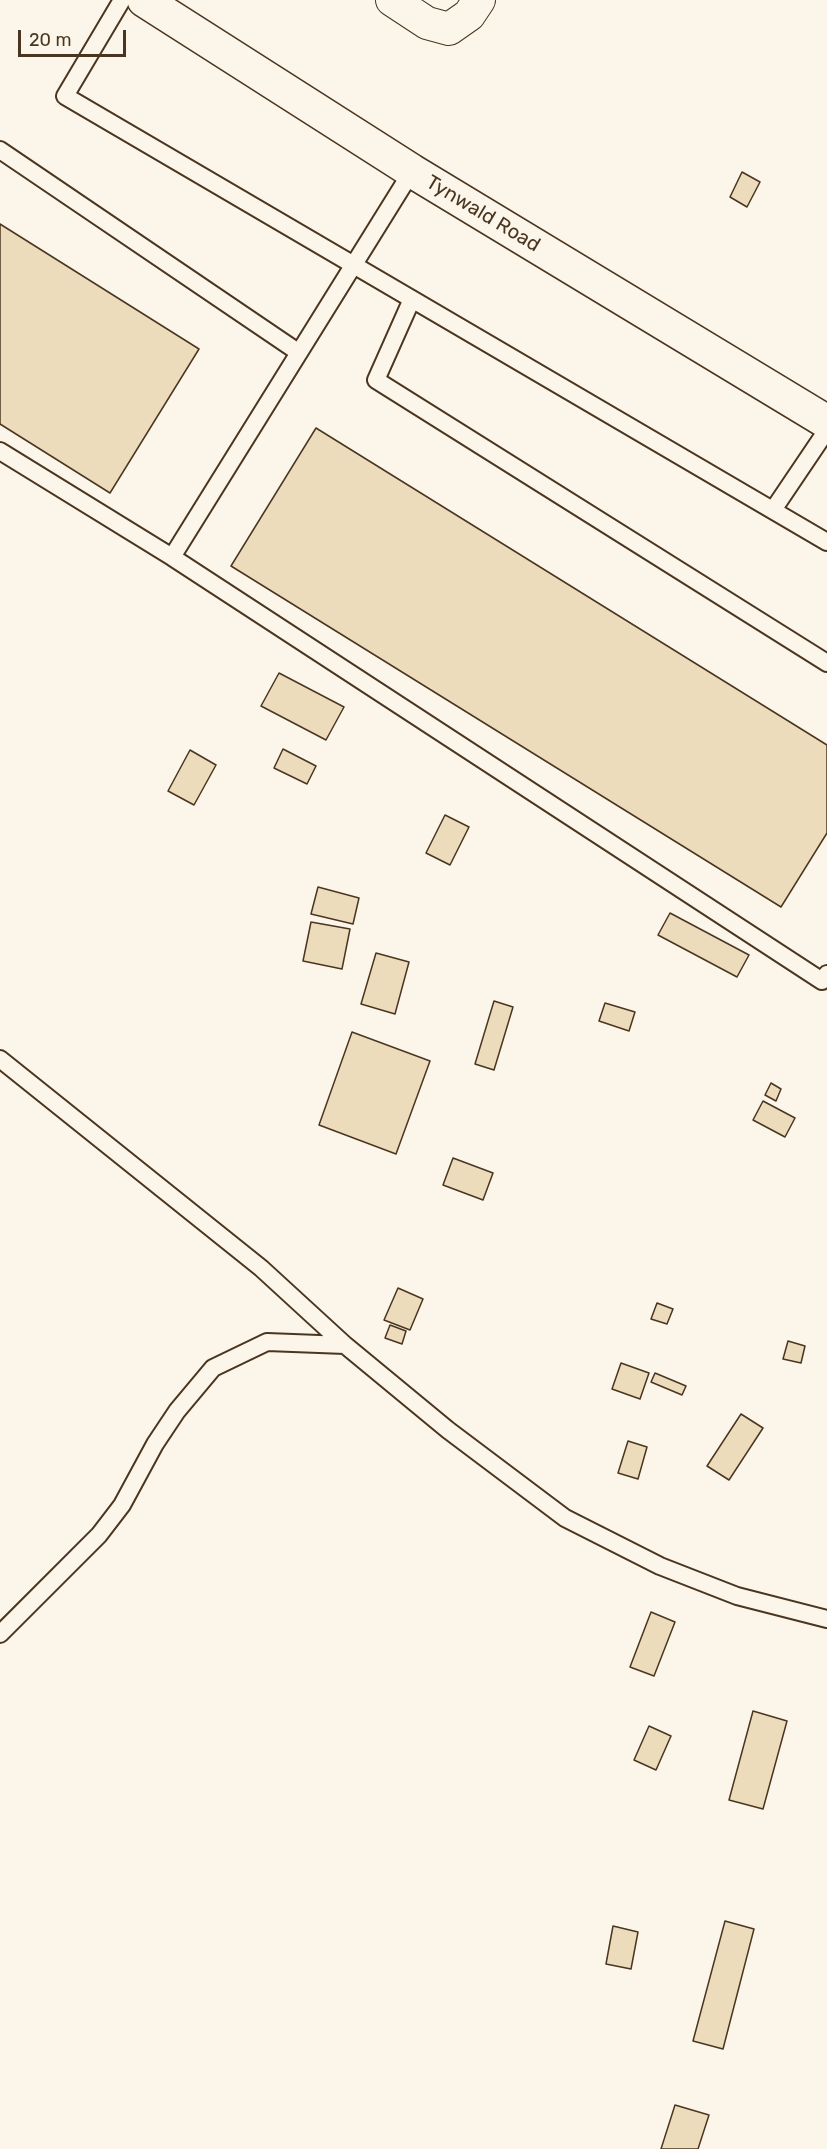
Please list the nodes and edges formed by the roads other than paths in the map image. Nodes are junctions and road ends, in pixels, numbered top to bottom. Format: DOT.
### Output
graph roads {
  1 [pos="122,0"];
  2 [pos="144,0"];
  3 [pos="392,0"];
  4 [pos="479,0"];
  5 [pos="0,150"];
  6 [pos="412,171"];
  7 [pos="352,264"];
  8 [pos="412,299"];
  9 [pos="298,352"];
  10 [pos="827,422"];
  11 [pos="827,430"];
  12 [pos="0,451"];
  13 [pos="773,510"];
  14 [pos="827,542"];
  15 [pos="172,557"];
  16 [pos="827,663"];
  17 [pos="827,974"];
  18 [pos="0,1059"];
  19 [pos="345,1345"];
  20 [pos="827,1618"];
  21 [pos="0,1634"];
  1 -- 7 [label="lane"];
  2 -- 6 [label="main road, Tynwald Road"];
  3 -- 4 [label="street"];
  5 -- 9 [label="lane"];
  6 -- 7 [label="lane"];
  6 -- 10 [label="main road, Tynwald Road"];
  7 -- 8 [label="lane"];
  7 -- 9 [label="lane"];
  8 -- 13 [label="lane"];
  8 -- 16 [label="lane"];
  9 -- 15 [label="lane"];
  11 -- 13 [label="lane"];
  12 -- 15 [label="lane"];
  13 -- 14 [label="lane"];
  15 -- 17 [label="lane"];
  18 -- 19 [label="lane"];
  19 -- 20 [label="lane"];
  19 -- 21 [label="lane"];
}
